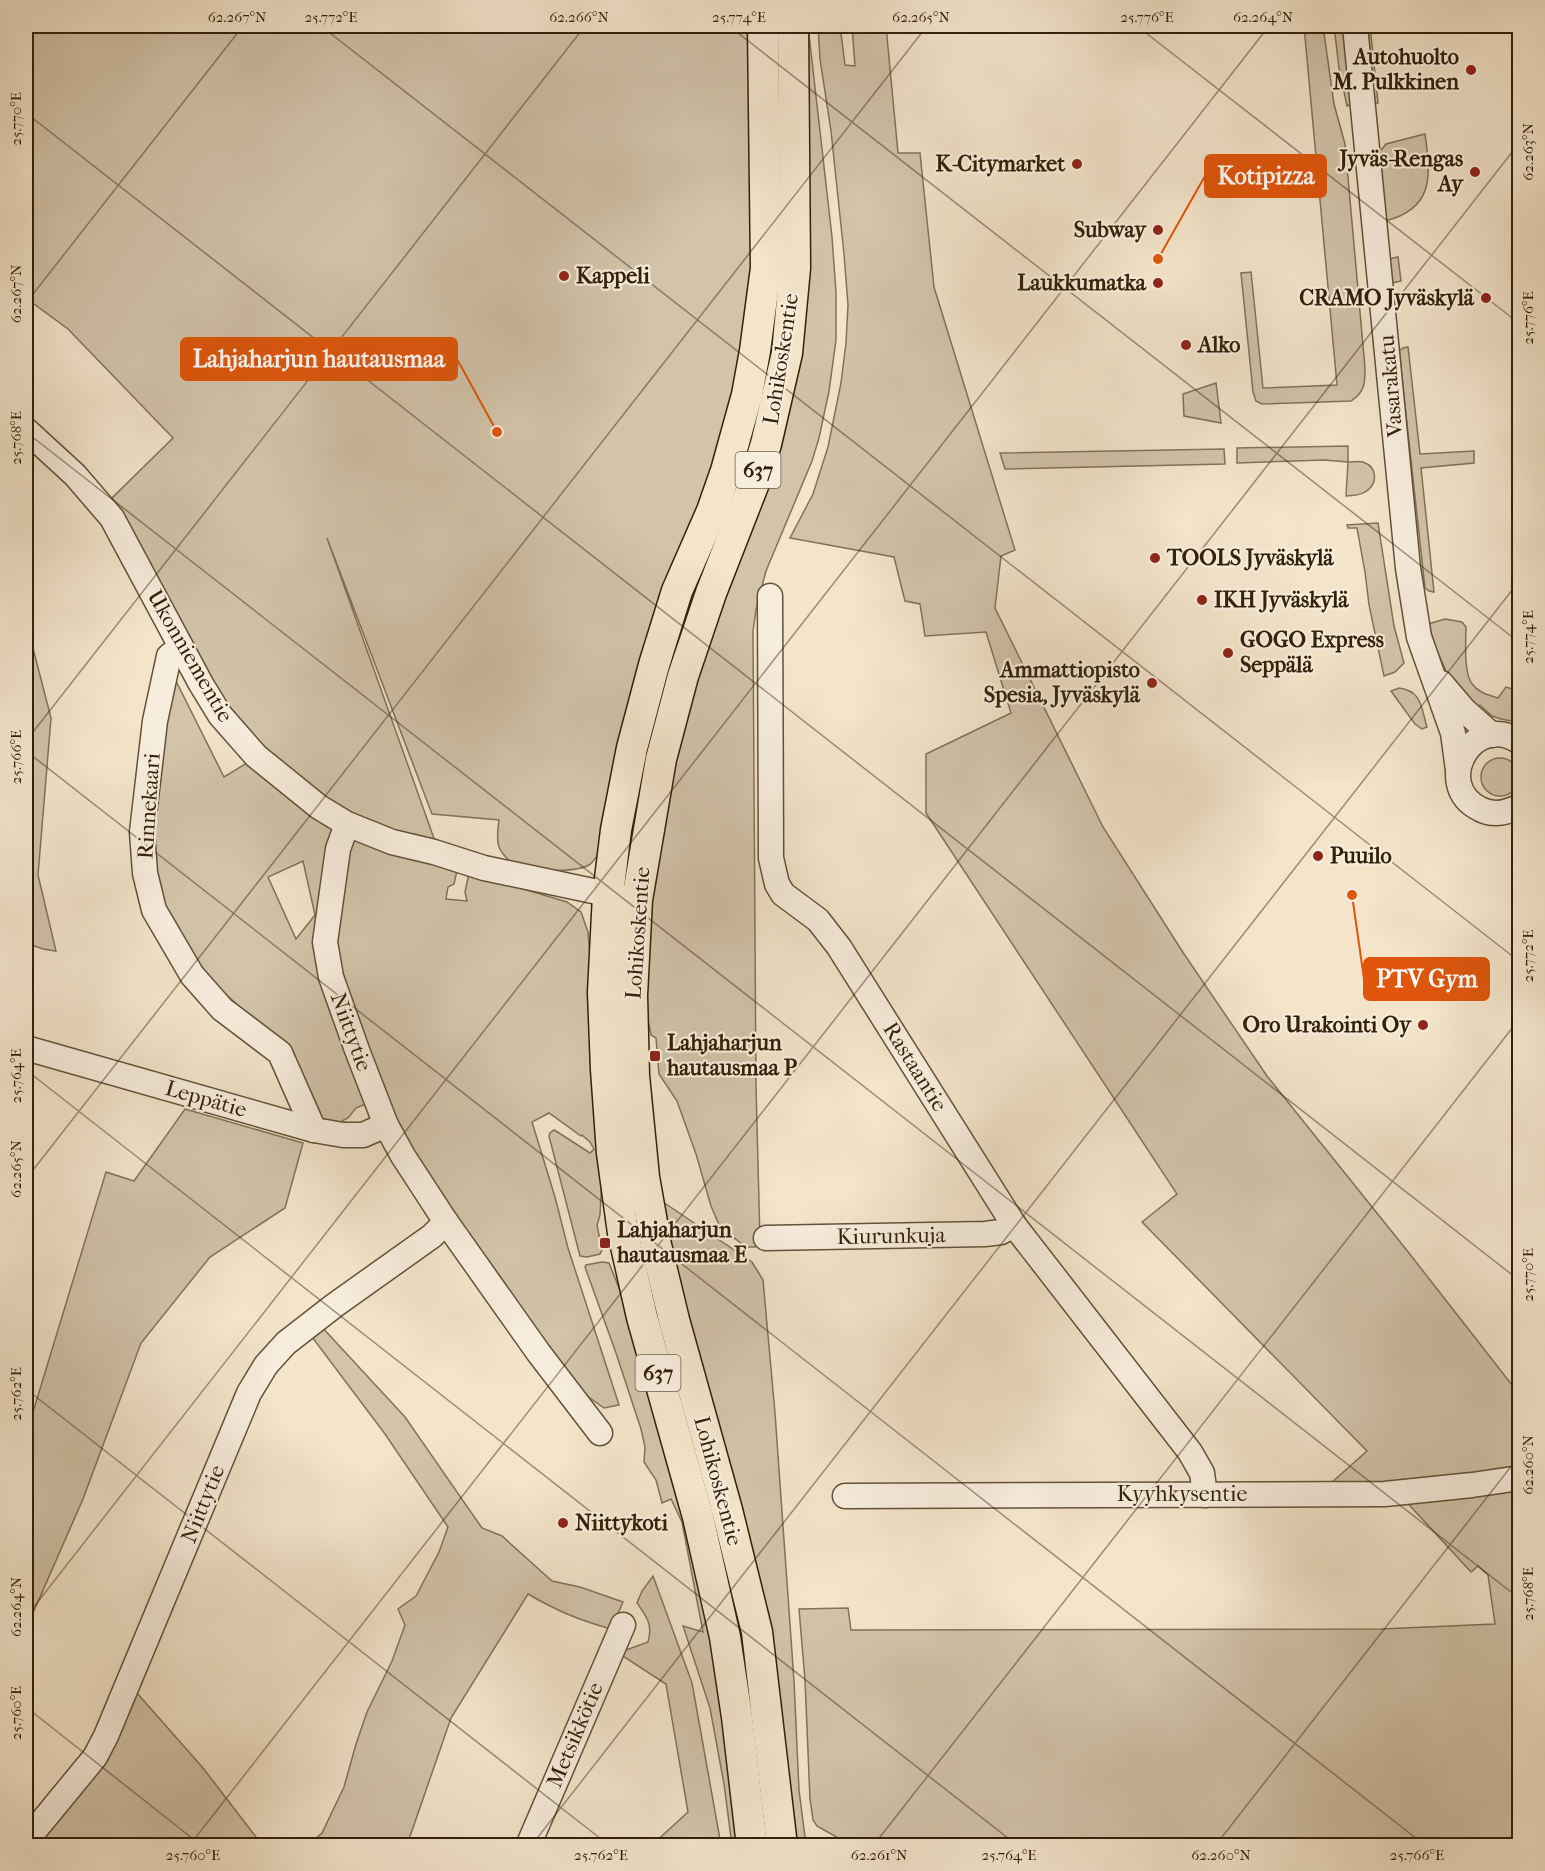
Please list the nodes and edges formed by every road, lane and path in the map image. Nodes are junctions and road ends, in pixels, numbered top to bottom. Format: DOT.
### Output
graph roads {
  1 [pos="764,26"];
  2 [pos="793,26"];
  3 [pos="1355,26"];
  4 [pos="26,430"];
  5 [pos="770,596"];
  6 [pos="181,647"];
  7 [pos="1432,672"];
  8 [pos="1492,735"];
  9 [pos="1520,742"];
  10 [pos="1458,770"];
  11 [pos="1514,813"];
  12 [pos="347,824"];
  13 [pos="608,895"];
  14 [pos="637,900"];
  15 [pos="26,1047"];
  16 [pos="386,1125"];
  17 [pos="314,1130"];
  18 [pos="446,1222"];
  19 [pos="1014,1225"];
  20 [pos="766,1238"];
  21 [pos="600,1432"];
  22 [pos="1520,1478"];
  23 [pos="1205,1495"];
  24 [pos="844,1496"];
  25 [pos="623,1625"];
  26 [pos="26,1841"];
  27 [pos="528,1845"];
  28 [pos="752,1845"];
  29 [pos="782,1845"];
  1 -- 13 [label="main road, Lohikoskentie / 637"];
  2 -- 14 [label="main road, Lohikoskentie / 637"];
  3 -- 7 [label="street, Vasarakatu"];
  4 -- 6 [label="street, Ukonniementie"];
  5 -- 19 [label="street, Rastaantie"];
  6 -- 12 [label="street, Ukonniementie"];
  6 -- 17 [label="street, Rinnekaari"];
  7 -- 8 [label="street, Vasarakatu"];
  7 -- 10 [label="street, Vasarakatu"];
  8 -- 9 [label="street"];
  8 -- 10 [label="street"];
  10 -- 11 [label="street, Vasarakatu"];
  12 -- 13 [label="street, Ukonniementie"];
  12 -- 16 [label="street, Niittytie"];
  13 -- 14 [label="street, Ukonniementie"];
  13 -- 28 [label="main road, Lohikoskentie / 637"];
  14 -- 29 [label="main road, Lohikoskentie / 637"];
  15 -- 17 [label="street, Leppätie"];
  16 -- 17 [label="street, Leppätie"];
  16 -- 18 [label="street, Niittytie"];
  18 -- 21 [label="street, Niittytie"];
  18 -- 26 [label="street, Niittytie"];
  19 -- 20 [label="street, Kiurunkuja"];
  19 -- 23 [label="street, Rastaantie"];
  22 -- 23 [label="street, Kyyhkysentie"];
  23 -- 24 [label="street, Kyyhkysentie"];
  25 -- 27 [label="street, Metsikkötie"];
}
